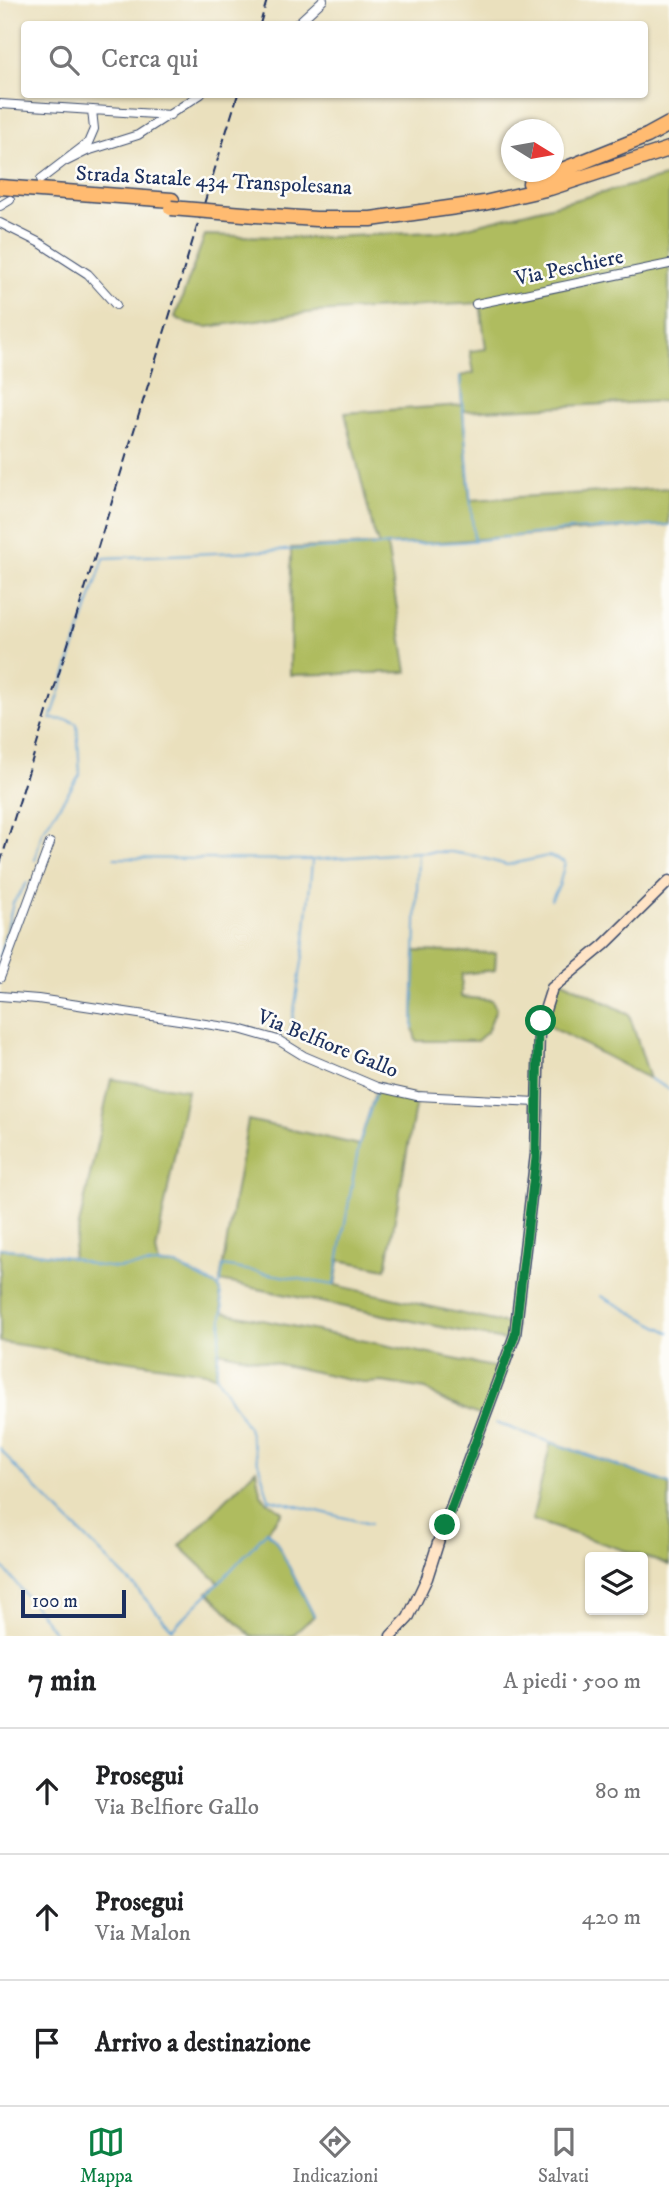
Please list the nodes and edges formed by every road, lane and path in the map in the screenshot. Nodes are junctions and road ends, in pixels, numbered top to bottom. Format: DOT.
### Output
graph roads {
  1 [pos="323,0"];
  2 [pos="300,21"];
  3 [pos="195,98"];
  4 [pos="0,104"];
  5 [pos="92,110"];
  6 [pos="170,116"];
  7 [pos="669,124"];
  8 [pos="669,140"];
  9 [pos="669,149"];
  10 [pos="669,157"];
  11 [pos="67,161"];
  12 [pos="41,179"];
  13 [pos="530,183"];
  14 [pos="0,187"];
  15 [pos="5,198"];
  16 [pos="484,203"];
  17 [pos="172,204"];
  18 [pos="0,206"];
  19 [pos="257,211"];
  20 [pos="0,223"];
  21 [pos="669,264"];
  22 [pos="476,303"];
  23 [pos="116,306"];
  24 [pos="50,843"];
  25 [pos="669,881"];
  26 [pos="0,978"];
  27 [pos="0,996"];
  28 [pos="537,1102"];
  29 [pos="391,1636"];
  1 -- 2 [label="street"];
  3 -- 6 [label="street"];
  4 -- 5 [label="street"];
  5 -- 6 [label="street"];
  5 -- 11 [label="street"];
  6 -- 11 [label="street"];
  7 -- 13 [label="highway"];
  8 -- 13 [label="highway, Strada Statale 434 Transpolesana"];
  9 -- 16 [label="highway"];
  10 -- 16 [label="highway"];
  11 -- 12 [label="street"];
  13 -- 19 [label="highway, Strada Statale 434 Transpolesana"];
  14 -- 17 [label="highway, Strada Statale 434 Transpolesana"];
  15 -- 17 [label="highway, Strada Statale 434 Transpolesana"];
  15 -- 18 [label="street"];
  16 -- 19 [label="highway, Strada Statale 434 Transpolesana"];
  17 -- 19 [label="highway, Strada Statale 434 Transpolesana, bridge"];
  20 -- 23 [label="street"];
  21 -- 22 [label="street, Via Peschiere"];
  24 -- 26 [label="street"];
  25 -- 28 [label="street"];
  27 -- 28 [label="street, Via Belfiore Gallo"];
  28 -- 29 [label="street"];
}
